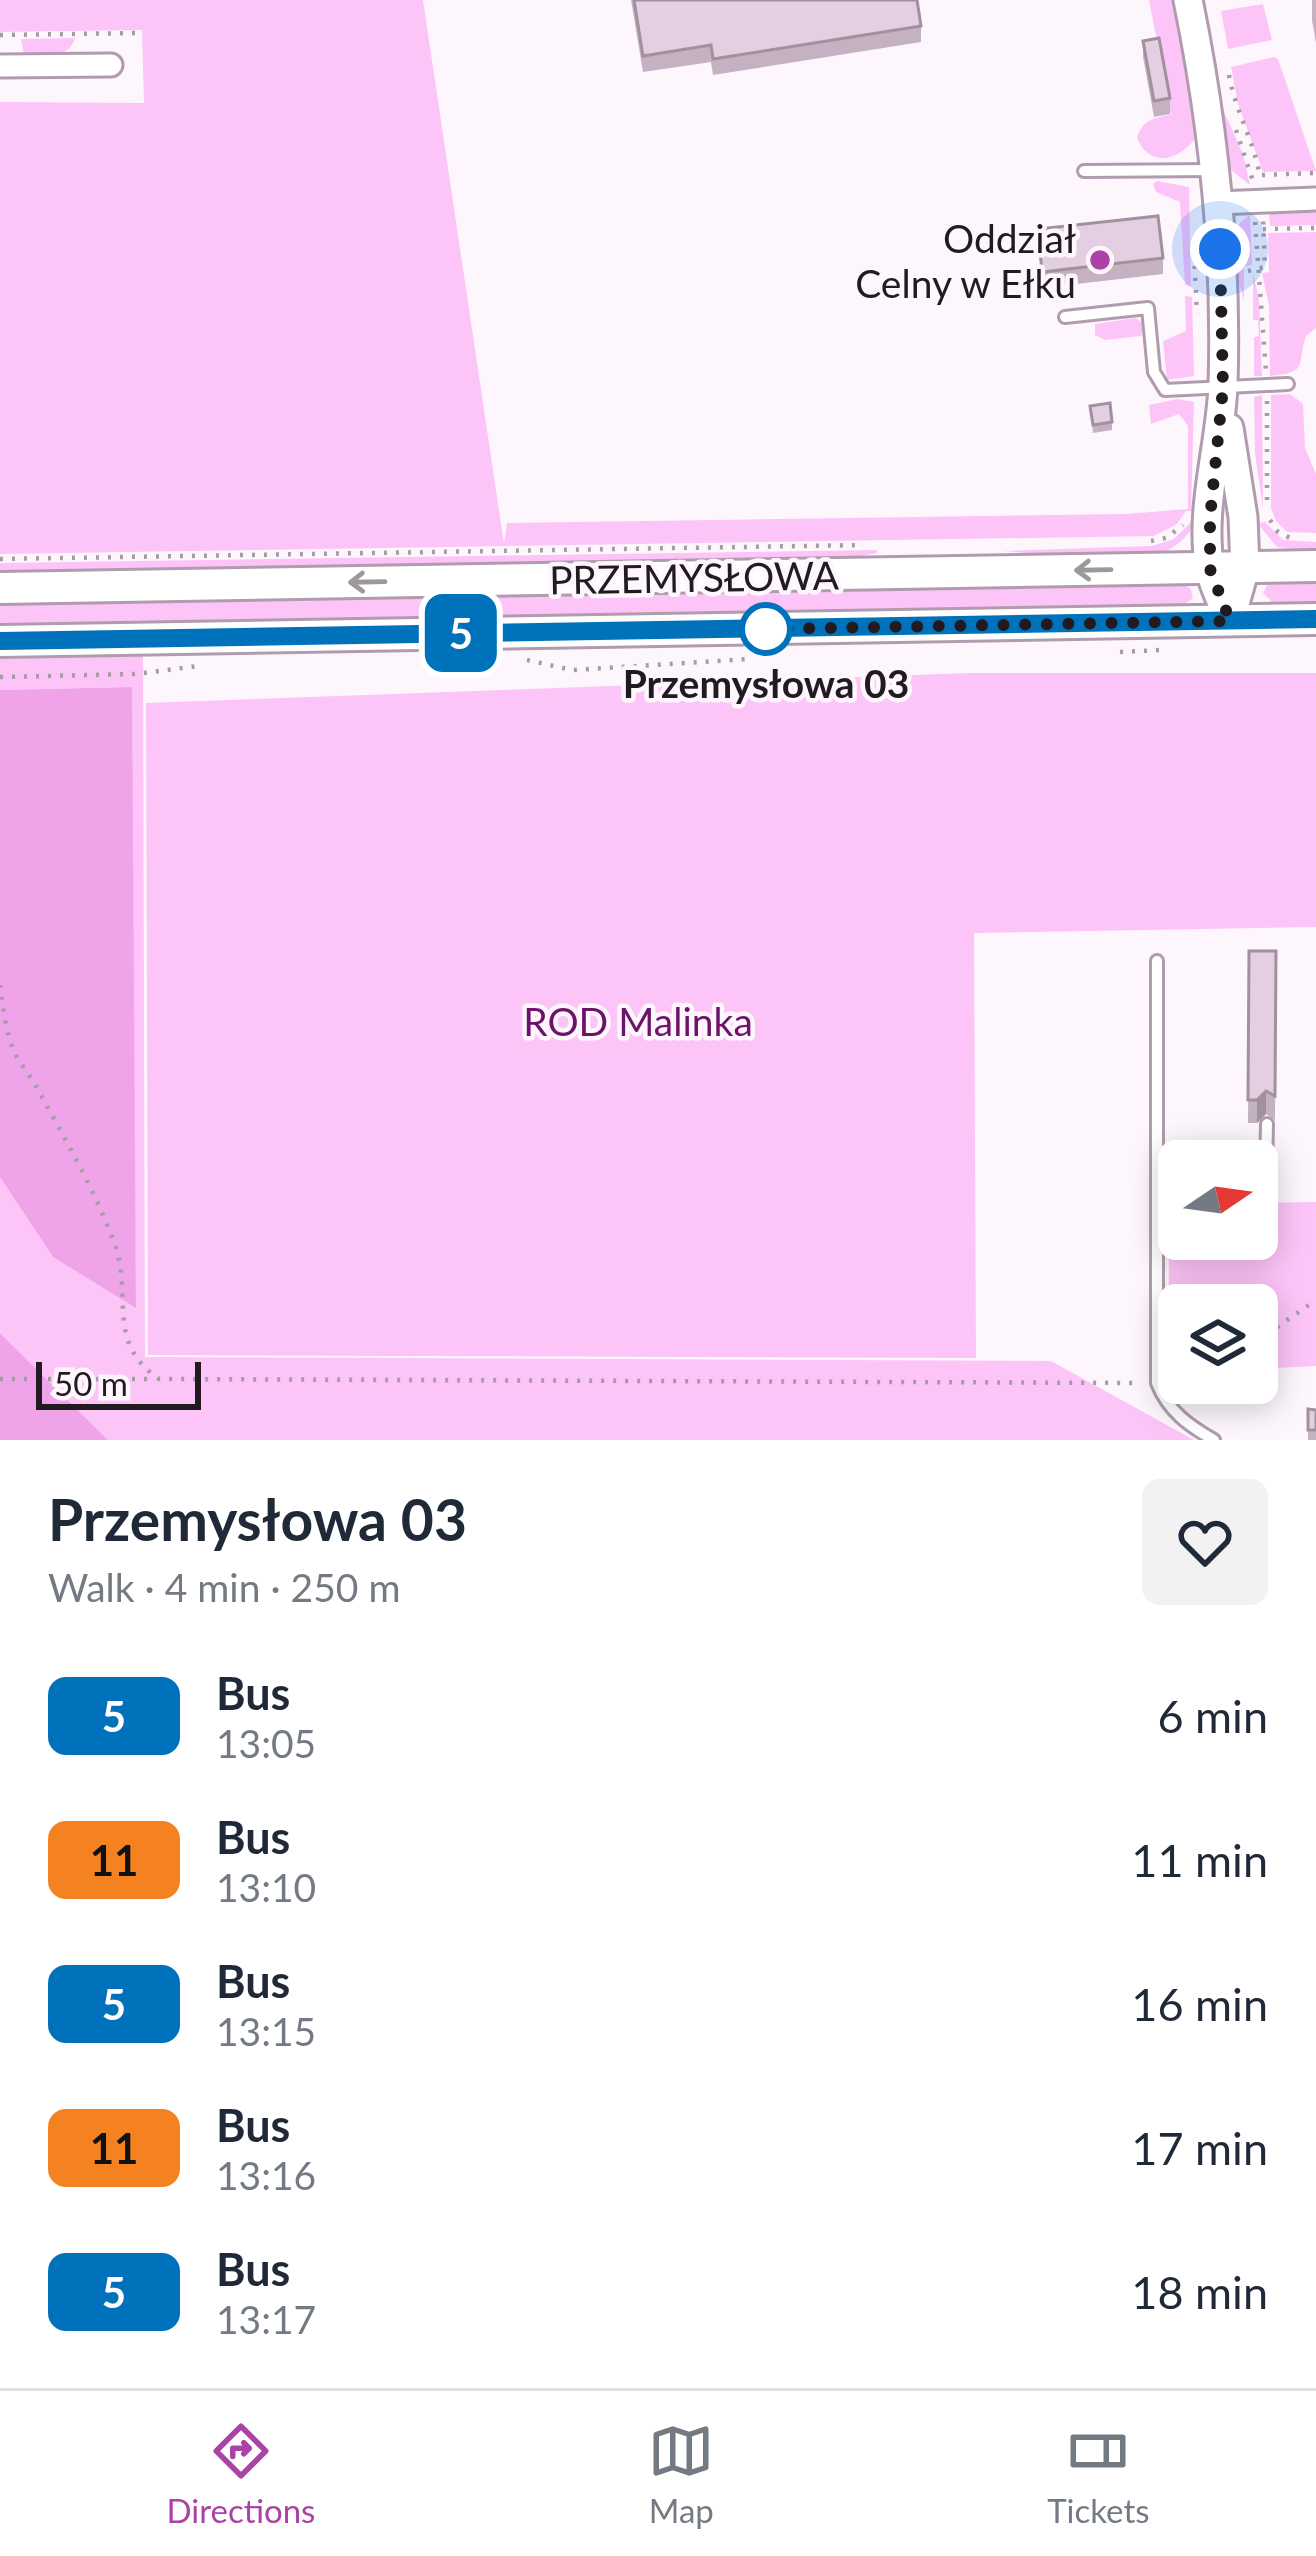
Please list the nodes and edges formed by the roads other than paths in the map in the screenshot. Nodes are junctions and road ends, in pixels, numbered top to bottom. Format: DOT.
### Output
graph roads {
  1 [pos="1188,0"];
  2 [pos="111,65"];
  3 [pos="0,66"];
  4 [pos="1216,170"];
  5 [pos="1084,171"];
  6 [pos="1316,199"];
  7 [pos="1218,202"];
  8 [pos="1065,317"];
  9 [pos="1288,384"];
  10 [pos="1223,388"];
  11 [pos="1316,566"];
  12 [pos="1246,568"];
  13 [pos="1210,569"];
  14 [pos="0,588"];
  15 [pos="1316,619"];
  16 [pos="1230,621"];
  17 [pos="0,641"];
  18 [pos="1157,961"];
  19 [pos="1267,1124"];
  20 [pos="1160,1140"];
  21 [pos="1267,1140"];
  22 [pos="1159,1260"];
  23 [pos="1214,1440"];
  1 -- 4 [label="street"];
  2 -- 3 [label="street"];
  4 -- 5 [label="lane"];
  4 -- 7 [label="street"];
  6 -- 7 [label="street"];
  7 -- 10 [label="street"];
  8 -- 10 [label="lane"];
  9 -- 10 [label="lane"];
  10 -- 12 [label="street"];
  10 -- 13 [label="street"];
  11 -- 12 [label="main road, PRZEMYSŁOWA"];
  12 -- 13 [label="main road, PRZEMYSŁOWA"];
  12 -- 16 [label="street"];
  13 -- 14 [label="main road, PRZEMYSŁOWA, one-way"];
  13 -- 16 [label="street"];
  15 -- 16 [label="main road, PRZEMYSŁOWA"];
  16 -- 17 [label="main road, PRZEMYSŁOWA"];
  18 -- 20 [label="lane"];
  19 -- 21 [label="lane"];
  22 -- 23 [label="lane"];
}
